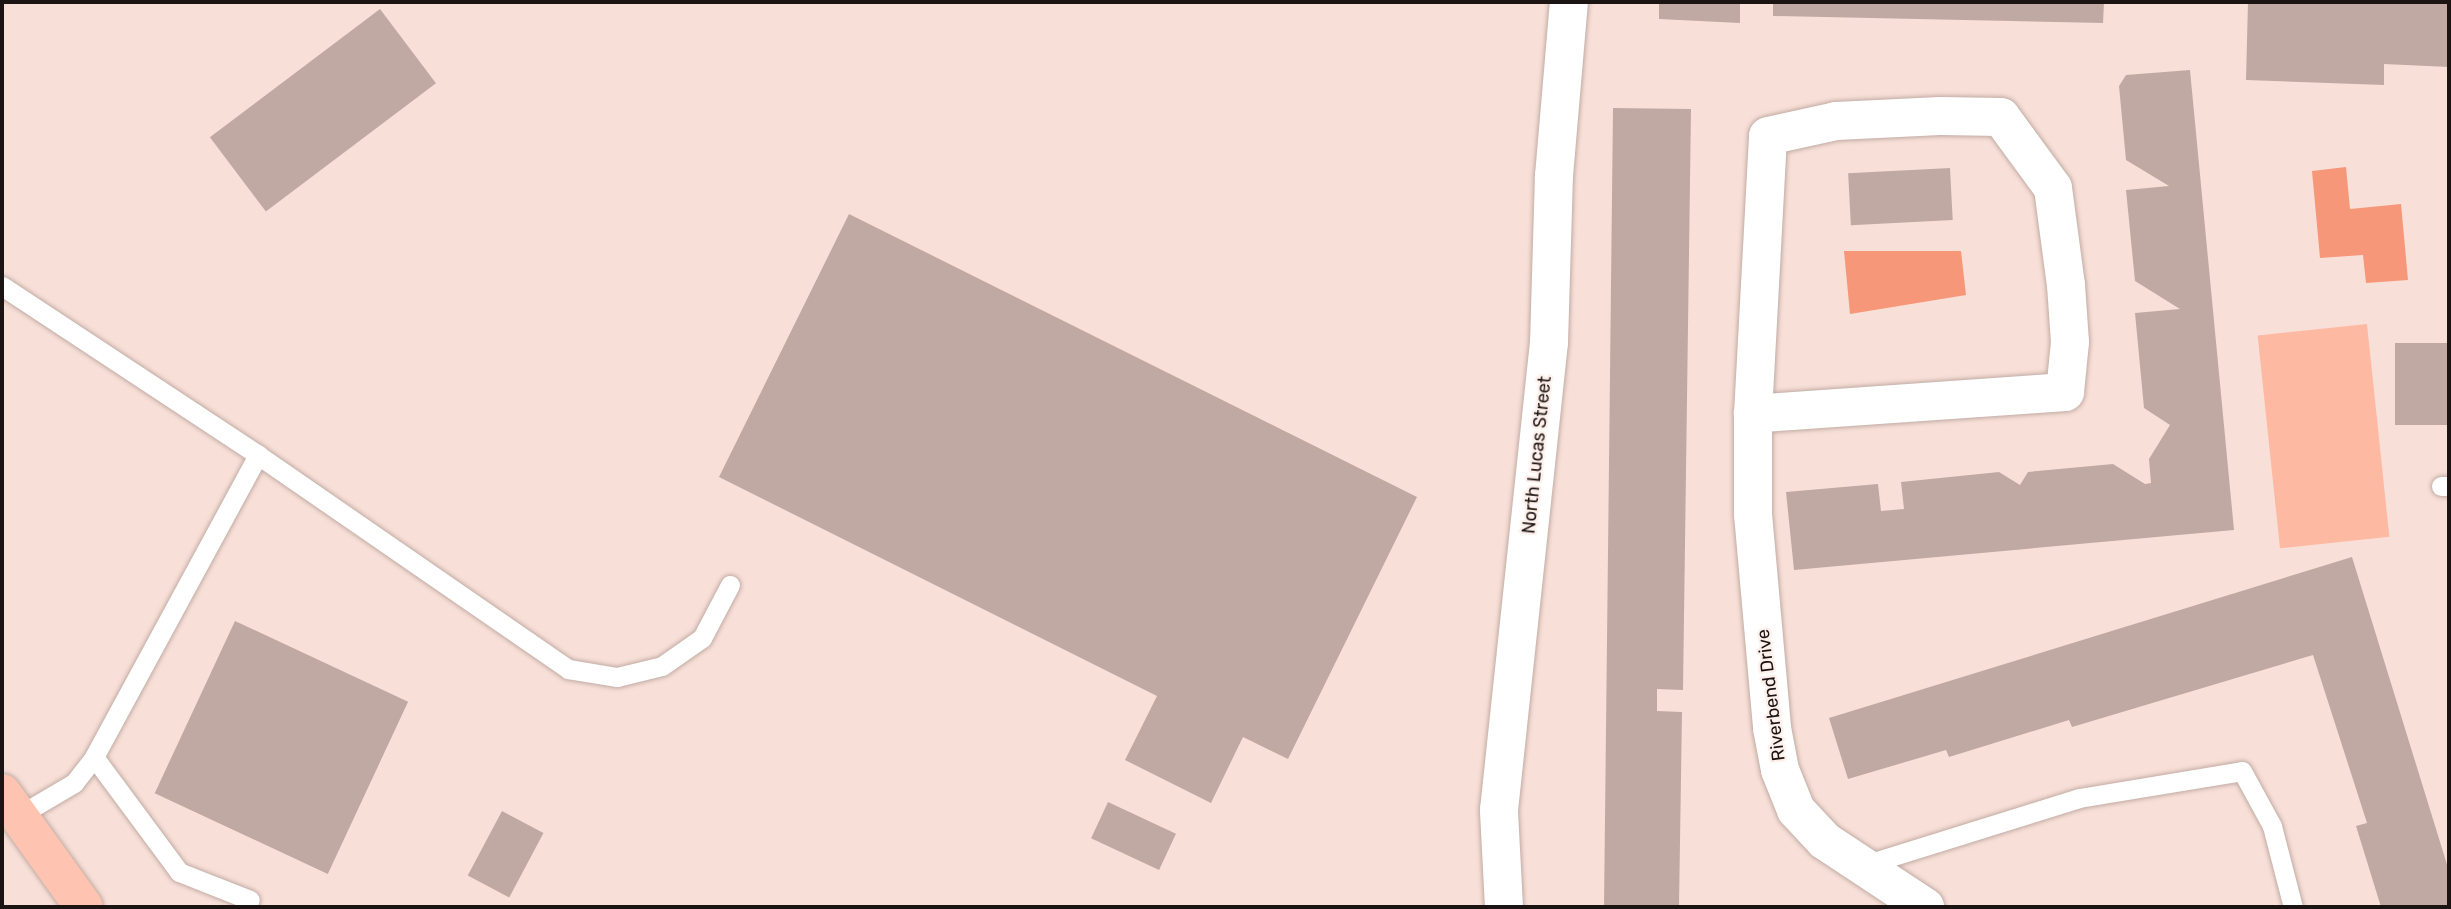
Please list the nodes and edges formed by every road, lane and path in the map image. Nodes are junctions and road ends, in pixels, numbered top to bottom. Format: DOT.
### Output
graph roads {
  1 [pos="1569,2"];
  2 [pos="2,286"];
  3 [pos="1753,414"];
  4 [pos="258,455"];
  5 [pos="730,586"];
  6 [pos="94,757"];
  7 [pos="10,804"];
  8 [pos="1860,866"];
  9 [pos="250,900"];
  10 [pos="84,907"];
  11 [pos="1504,907"];
  12 [pos="1925,907"];
  13 [pos="2293,907"];
  1 -- 11 [label="street, North Lucas Street"];
  2 -- 4 [label="lane"];
  3 -- 3 [label="street, Riverbend Drive"];
  3 -- 8 [label="street, Riverbend Drive"];
  4 -- 5 [label="lane"];
  4 -- 6 [label="lane"];
  6 -- 7 [label="lane"];
  6 -- 9 [label="lane"];
  7 -- 10 [label="main road"];
  8 -- 12 [label="street, Riverbend Drive"];
  8 -- 13 [label="lane"];
}
